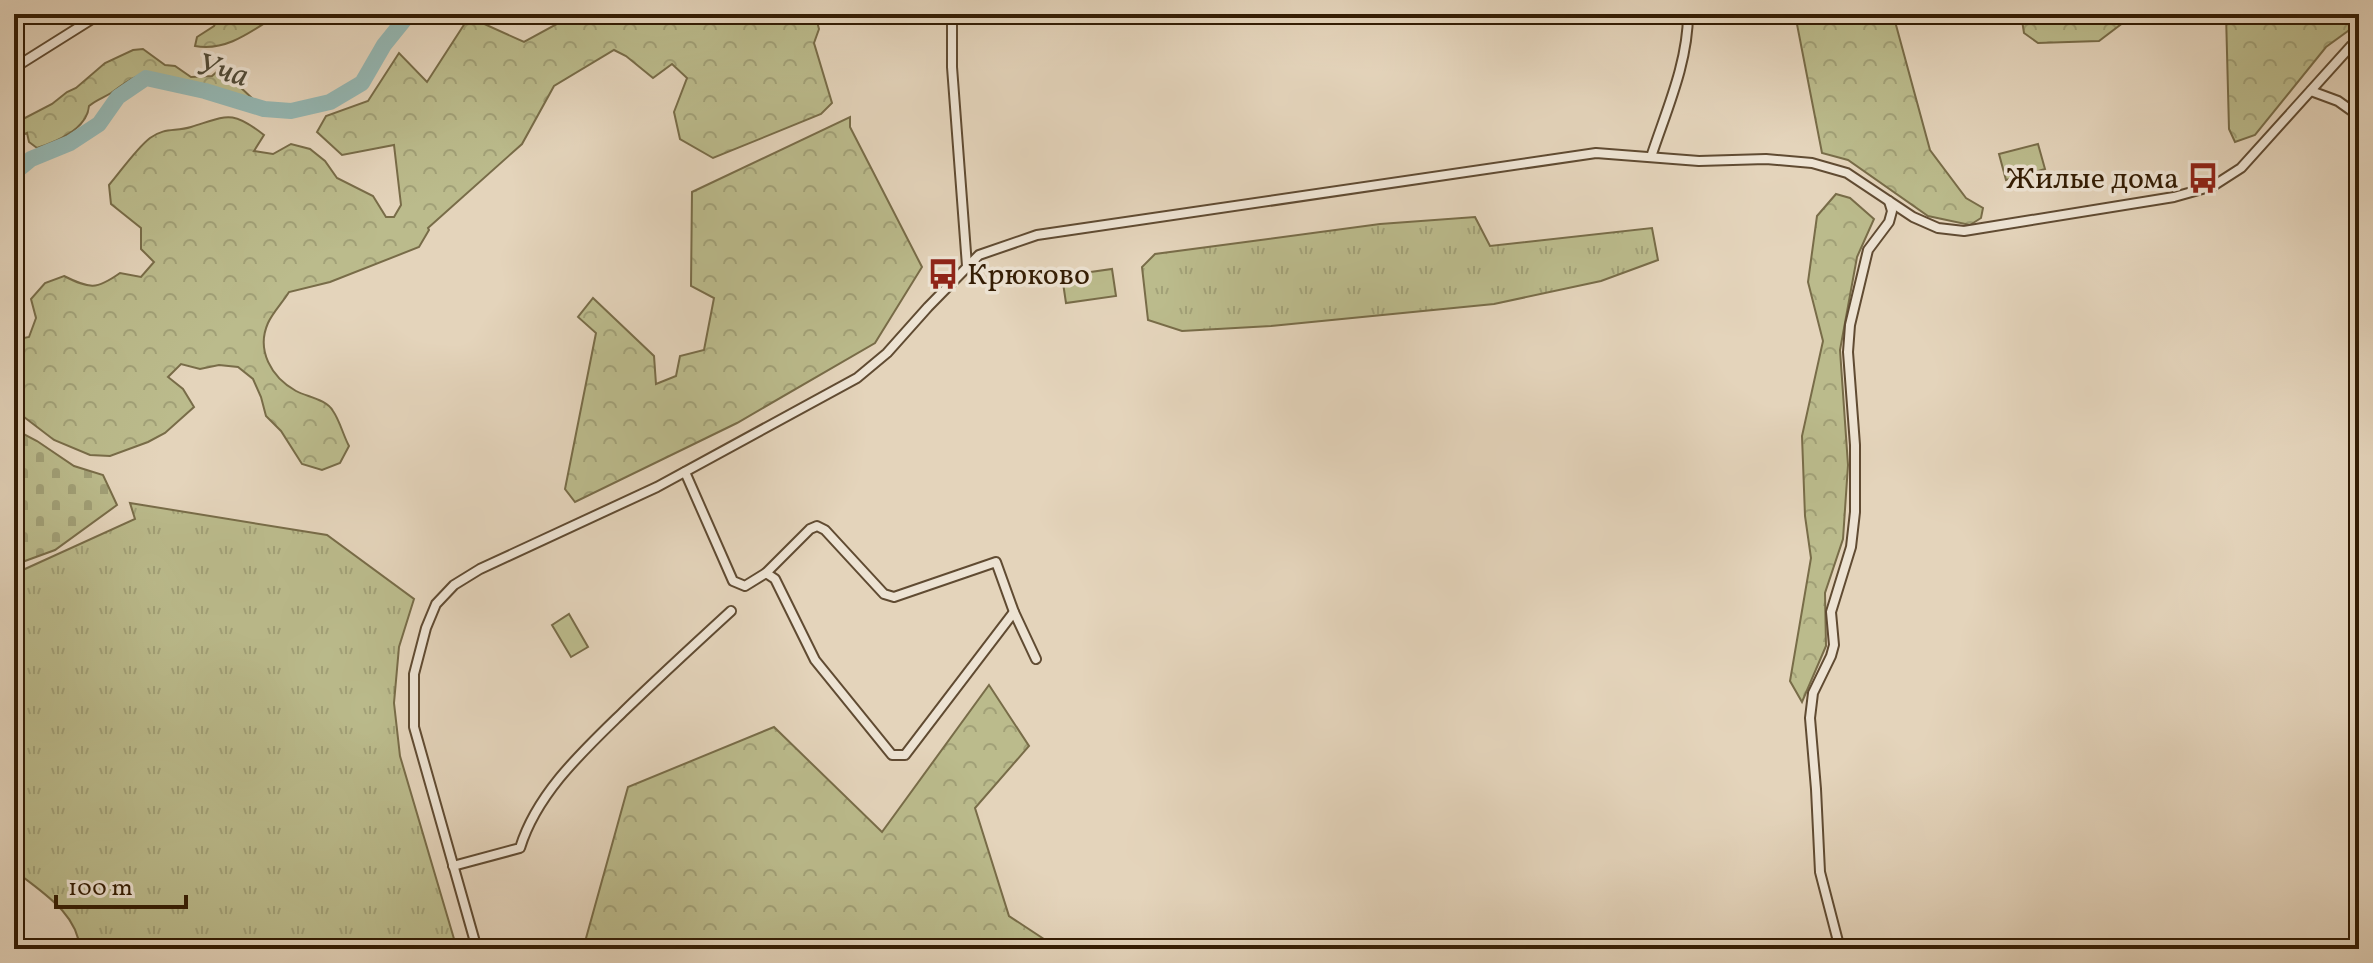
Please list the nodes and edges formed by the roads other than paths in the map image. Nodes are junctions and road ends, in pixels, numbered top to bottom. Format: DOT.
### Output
graph roads {
  1 [pos="100,14"];
  2 [pos="952,14"];
  3 [pos="1688,14"];
  4 [pos="2359,40"];
  5 [pos="14,68"];
  6 [pos="2311,91"];
  7 [pos="2359,116"];
  8 [pos="1651,157"];
  9 [pos="1889,201"];
  10 [pos="967,266"];
  11 [pos="685,472"];
  12 [pos="766,573"];
  13 [pos="731,611"];
  14 [pos="1014,612"];
  15 [pos="1036,659"];
  16 [pos="453,866"];
  17 [pos="477,949"];
  18 [pos="1840,949"];
  1 -- 5 [label="street"];
  2 -- 10 [label="street"];
  3 -- 8 [label="street"];
  4 -- 6 [label="street"];
  6 -- 7 [label="street"];
  6 -- 9 [label="street"];
  8 -- 9 [label="street"];
  8 -- 10 [label="street"];
  9 -- 18 [label="street"];
  10 -- 11 [label="street"];
  11 -- 12 [label="street"];
  11 -- 16 [label="street"];
  12 -- 14 [label="street"];
  12 -- 14 [label="street"];
  13 -- 16 [label="street"];
  14 -- 15 [label="street"];
  16 -- 17 [label="street"];
}
